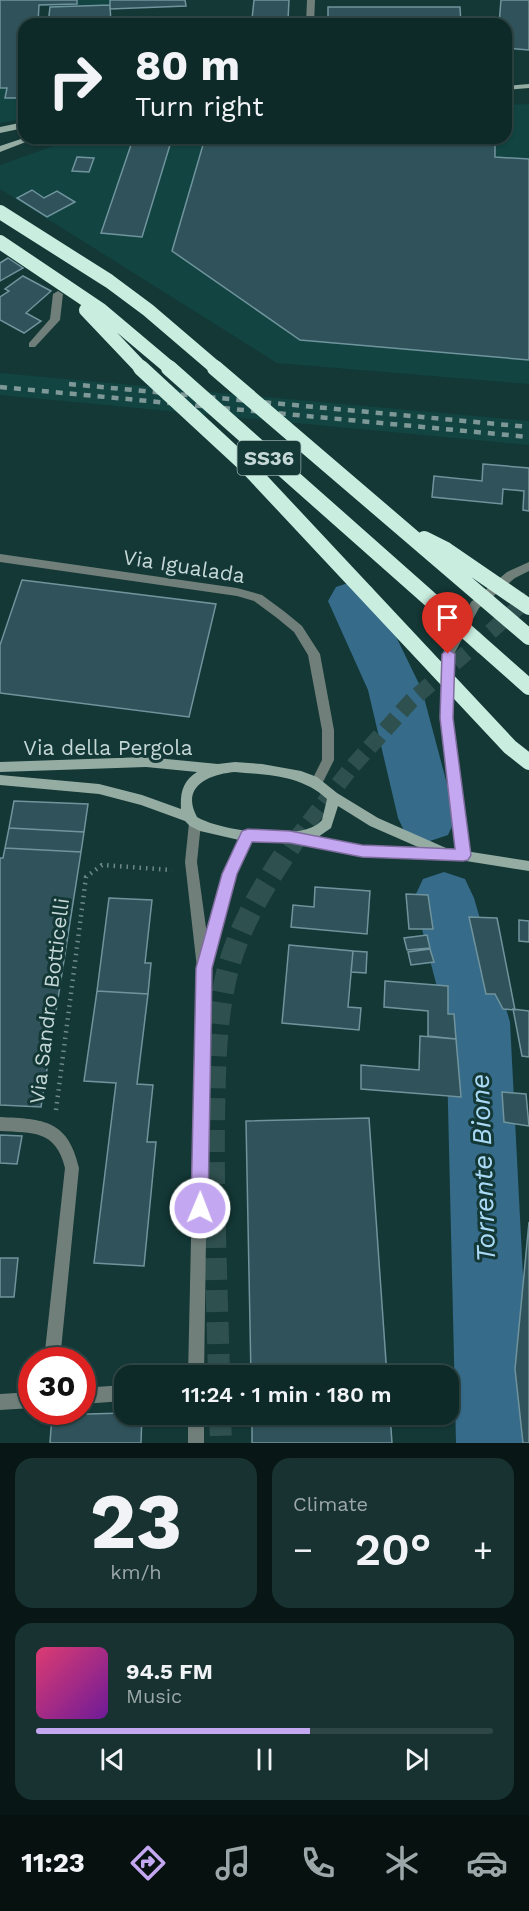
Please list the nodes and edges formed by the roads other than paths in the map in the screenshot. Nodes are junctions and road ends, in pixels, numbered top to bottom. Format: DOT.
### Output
graph roads {
  1 [pos="311,0"];
  2 [pos="310,18"];
  3 [pos="529,86"];
  4 [pos="512,87"];
  5 [pos="18,126"];
  6 [pos="0,130"];
  7 [pos="18,143"];
  8 [pos="0,149"];
  9 [pos="0,212"];
  10 [pos="0,242"];
  11 [pos="59,288"];
  12 [pos="32,345"];
  13 [pos="401,528"];
  14 [pos="0,558"];
  15 [pos="529,566"];
  16 [pos="529,607"];
  17 [pos="529,637"];
  18 [pos="529,687"];
  19 [pos="529,762"];
  20 [pos="0,766"];
  21 [pos="215,768"];
  22 [pos="0,780"];
  23 [pos="317,782"];
  24 [pos="333,797"];
  25 [pos="192,820"];
  26 [pos="248,835"];
  27 [pos="290,837"];
  28 [pos="447,853"];
  29 [pos="463,855"];
  30 [pos="529,866"];
  31 [pos="204,968"];
  32 [pos="0,1124"];
  33 [pos="53,1347"];
  34 [pos="196,1365"];
  35 [pos="114,1394"];
  36 [pos="96,1395"];
  37 [pos="18,1401"];
  38 [pos="0,1402"];
  39 [pos="196,1425"];
  40 [pos="196,1443"];
  1 -- 2 [label="street"];
  3 -- 4 [label="street"];
  5 -- 6 [label="street"];
  7 -- 8 [label="street"];
  9 -- 13 [label="highway, SS36, bridge"];
  10 -- 11 [label="highway, SS36, bridge"];
  11 -- 12 [label="street"];
  11 -- 18 [label="highway, SS36, bridge"];
  11 -- 19 [label="highway, bridge"];
  13 -- 16 [label="highway, bridge"];
  13 -- 17 [label="highway, SS36, bridge"];
  14 -- 23 [label="street, Via Igualada"];
  15 -- 29 [label="street"];
  20 -- 21 [label="street, Via della Pergola"];
  21 -- 23 [label="street, Via della Pergola"];
  21 -- 25 [label="street"];
  22 -- 25 [label="street, Via della Pergola"];
  23 -- 24 [label="street"];
  24 -- 27 [label="street"];
  24 -- 28 [label="street"];
  25 -- 26 [label="street, Via della Pergola"];
  25 -- 31 [label="street"];
  26 -- 27 [label="street, Via della Pergola"];
  26 -- 31 [label="street"];
  27 -- 28 [label="street"];
  28 -- 29 [label="street"];
  29 -- 30 [label="street"];
  31 -- 34 [label="street"];
  32 -- 33 [label="street, Via Sandro Botticelli"];
  35 -- 36 [label="street"];
  37 -- 38 [label="street"];
  39 -- 40 [label="street"];
}
